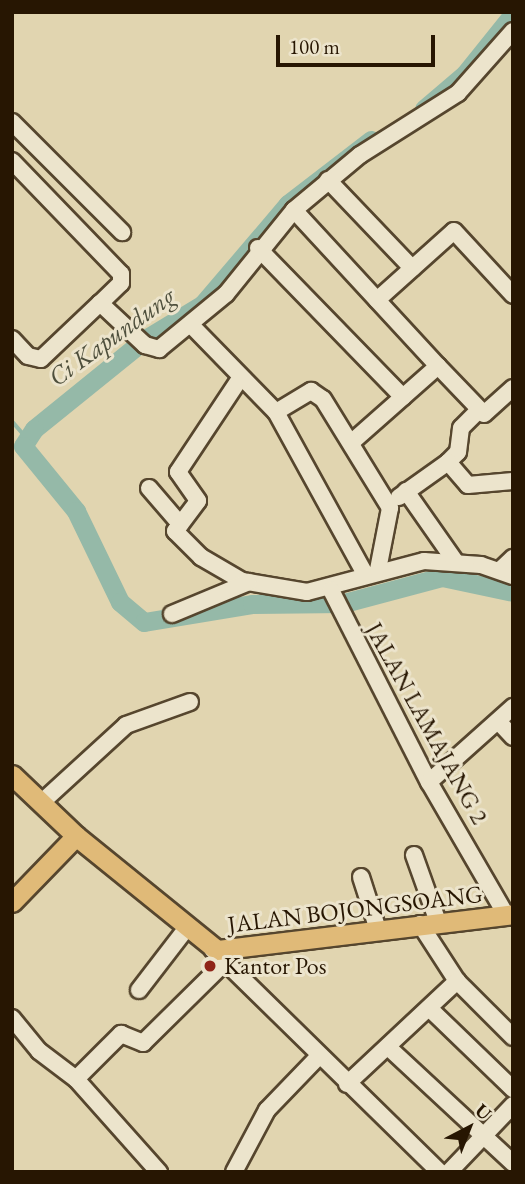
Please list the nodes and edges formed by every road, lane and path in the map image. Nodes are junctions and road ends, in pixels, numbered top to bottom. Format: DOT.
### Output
graph roads {
  1 [pos="513,32"];
  2 [pos="12,122"];
  3 [pos="12,160"];
  4 [pos="328,180"];
  5 [pos="294,210"];
  6 [pos="122,232"];
  7 [pos="258,248"];
  8 [pos="412,268"];
  9 [pos="513,295"];
  10 [pos="377,300"];
  11 [pos="100,303"];
  12 [pos="192,326"];
  13 [pos="12,339"];
  14 [pos="438,366"];
  15 [pos="241,377"];
  16 [pos="513,388"];
  17 [pos="403,397"];
  18 [pos="479,410"];
  19 [pos="276,412"];
  20 [pos="351,443"];
  21 [pos="449,462"];
  22 [pos="513,481"];
  23 [pos="149,488"];
  24 [pos="406,491"];
  25 [pos="388,504"];
  26 [pos="180,524"];
  27 [pos="513,558"];
  28 [pos="455,561"];
  29 [pos="372,572"];
  30 [pos="506,573"];
  31 [pos="249,582"];
  32 [pos="331,592"];
  33 [pos="172,614"];
  34 [pos="190,702"];
  35 [pos="513,707"];
  36 [pos="498,720"];
  37 [pos="513,737"];
  38 [pos="12,775"];
  39 [pos="429,782"];
  40 [pos="41,803"];
  41 [pos="76,836"];
  42 [pos="414,855"];
  43 [pos="361,877"];
  44 [pos="12,902"];
  45 [pos="510,915"];
  46 [pos="429,923"];
  47 [pos="181,929"];
  48 [pos="378,930"];
  49 [pos="219,955"];
  50 [pos="457,981"];
  51 [pos="139,990"];
  52 [pos="429,1008"];
  53 [pos="12,1018"];
  54 [pos="513,1037"];
  55 [pos="388,1047"];
  56 [pos="318,1057"];
  57 [pos="76,1079"];
  58 [pos="347,1084"];
  59 [pos="513,1089"];
  60 [pos="513,1105"];
  61 [pos="484,1135"];
  62 [pos="426,1159"];
  63 [pos="513,1163"];
  64 [pos="243,1169"];
  65 [pos="159,1172"];
  66 [pos="415,1172"];
  67 [pos="440,1172"];
  68 [pos="449,1172"];
  1 -- 4 [label="street"];
  2 -- 6 [label="street"];
  3 -- 11 [label="street"];
  4 -- 5 [label="street"];
  4 -- 8 [label="street"];
  5 -- 7 [label="street"];
  5 -- 10 [label="street"];
  7 -- 12 [label="street"];
  7 -- 17 [label="street"];
  8 -- 9 [label="street"];
  8 -- 10 [label="street"];
  10 -- 14 [label="street"];
  11 -- 12 [label="street"];
  11 -- 13 [label="street"];
  12 -- 15 [label="street"];
  14 -- 17 [label="street"];
  14 -- 18 [label="street"];
  15 -- 19 [label="street"];
  15 -- 26 [label="street"];
  16 -- 18 [label="street"];
  17 -- 20 [label="street"];
  18 -- 21 [label="street"];
  19 -- 20 [label="street"];
  19 -- 29 [label="street"];
  20 -- 25 [label="street"];
  21 -- 22 [label="street"];
  21 -- 24 [label="street"];
  23 -- 26 [label="street"];
  24 -- 25 [label="street"];
  24 -- 28 [label="street"];
  25 -- 29 [label="street"];
  26 -- 31 [label="street"];
  27 -- 30 [label="street"];
  28 -- 29 [label="street"];
  28 -- 30 [label="street"];
  29 -- 32 [label="street"];
  31 -- 32 [label="street"];
  31 -- 33 [label="street"];
  32 -- 39 [label="street, JALAN LAMAJANG 2"];
  34 -- 40 [label="street"];
  35 -- 36 [label="street"];
  36 -- 37 [label="street"];
  36 -- 39 [label="street"];
  38 -- 40 [label="main road, JALAN BOJONGSOANG"];
  39 -- 45 [label="street, JALAN LAMAJANG 2"];
  40 -- 41 [label="main road, JALAN BOJONGSOANG"];
  41 -- 44 [label="main road"];
  41 -- 47 [label="main road, JALAN BOJONGSOANG"];
  42 -- 46 [label="street"];
  43 -- 48 [label="street"];
  45 -- 46 [label="main road, JALAN BOJONGSOANG"];
  46 -- 48 [label="main road, JALAN BOJONGSOANG"];
  46 -- 50 [label="street"];
  47 -- 49 [label="main road, JALAN BOJONGSOANG"];
  47 -- 51 [label="street"];
  48 -- 49 [label="main road, JALAN BOJONGSOANG"];
  49 -- 56 [label="street"];
  49 -- 57 [label="street"];
  50 -- 52 [label="street"];
  50 -- 54 [label="street"];
  52 -- 55 [label="street"];
  52 -- 59 [label="street"];
  53 -- 57 [label="street"];
  55 -- 58 [label="street"];
  55 -- 61 [label="street"];
  56 -- 58 [label="street"];
  56 -- 64 [label="street"];
  57 -- 65 [label="street"];
  58 -- 62 [label="street"];
  60 -- 61 [label="street"];
  61 -- 63 [label="street"];
  61 -- 68 [label="street"];
  62 -- 66 [label="street"];
  62 -- 67 [label="street"];
}
